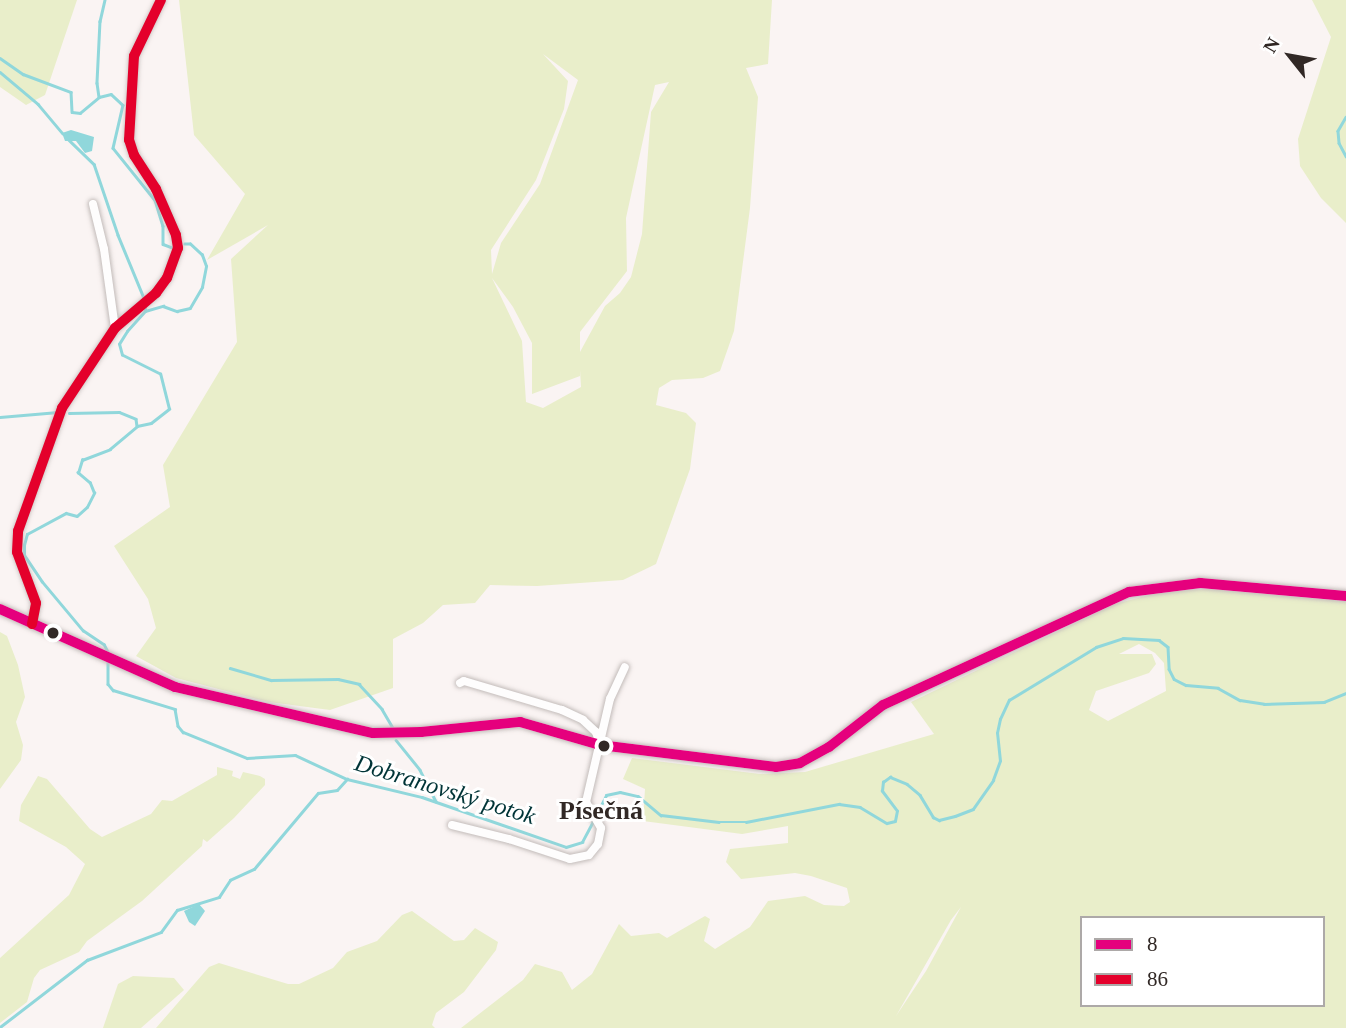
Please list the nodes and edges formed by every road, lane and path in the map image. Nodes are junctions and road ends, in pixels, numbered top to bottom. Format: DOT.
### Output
graph roads {
  1 [pos="160,0"];
  2 [pos="93,204"];
  3 [pos="115,328"];
  4 [pos="1346,596"];
  5 [pos="0,609"];
  6 [pos="32,624"];
  7 [pos="625,667"];
  8 [pos="460,683"];
  9 [pos="600,745"];
  10 [pos="452,825"];
  1 -- 3 [label="street"];
  2 -- 3 [label="street"];
  3 -- 6 [label="street"];
  4 -- 9 [label="street"];
  5 -- 6 [label="street"];
  6 -- 9 [label="street"];
  7 -- 9 [label="street"];
  8 -- 9 [label="street"];
  9 -- 10 [label="street"];
}
